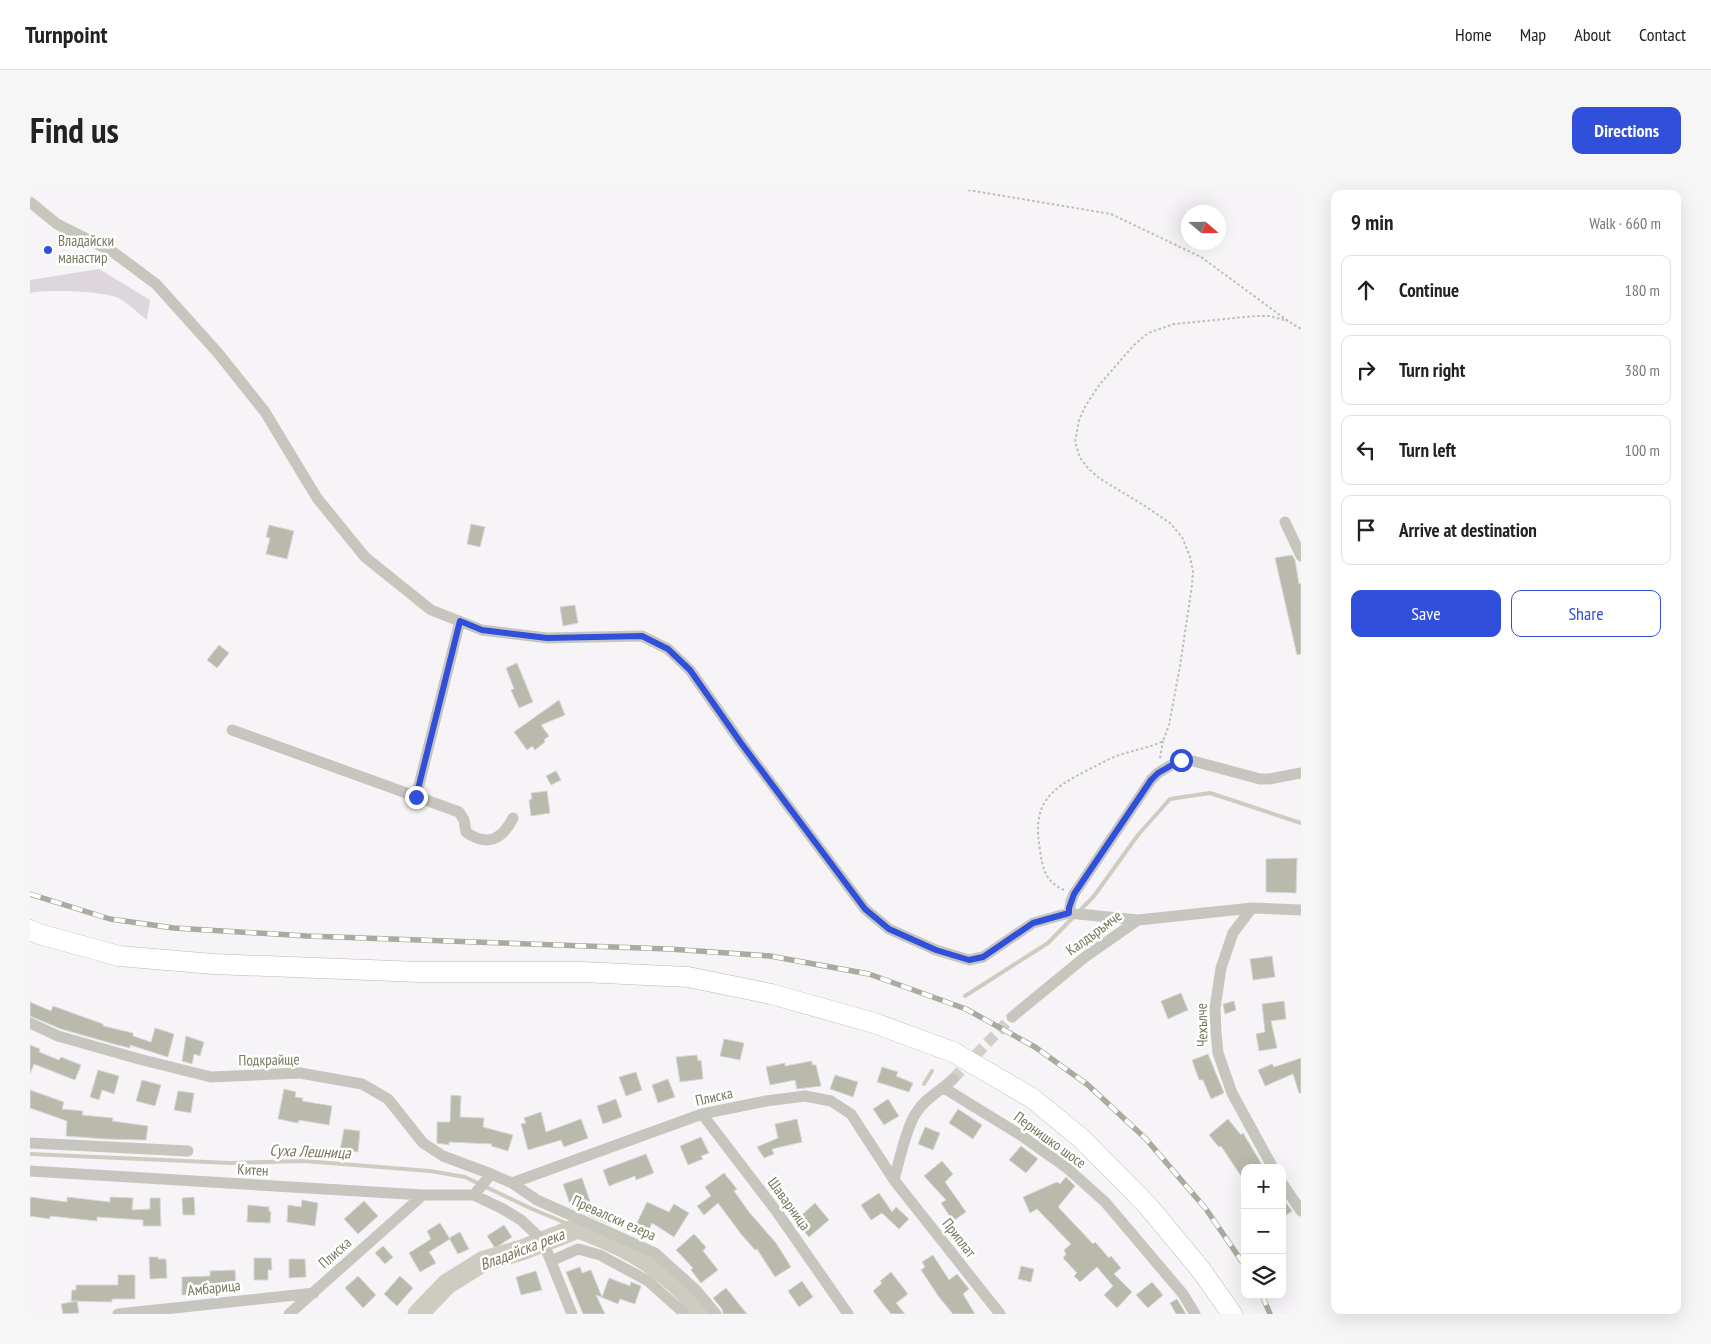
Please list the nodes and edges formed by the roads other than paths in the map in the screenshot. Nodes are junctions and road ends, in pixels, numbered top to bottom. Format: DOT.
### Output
graph roads {
  1 [pos="30,202"];
  2 [pos="1285,522"];
  3 [pos="1301,556"];
  4 [pos="460,621"];
  5 [pos="232,730"];
  6 [pos="1301,773"];
  7 [pos="416,797"];
  8 [pos="513,818"];
  9 [pos="1252,908"];
  10 [pos="1301,910"];
  11 [pos="1069,913"];
  12 [pos="1138,920"];
  13 [pos="30,930"];
  14 [pos="1012,1017"];
  15 [pos="30,1023"];
  16 [pos="952,1079"];
  17 [pos="944,1088"];
  18 [pos="702,1114"];
  19 [pos="30,1143"];
  20 [pos="188,1151"];
  21 [pos="1271,1164"];
  22 [pos="30,1171"];
  23 [pos="489,1177"];
  24 [pos="894,1180"];
  25 [pos="512,1183"];
  26 [pos="1286,1189"];
  27 [pos="474,1194"];
  28 [pos="423,1195"];
  29 [pos="1301,1211"];
  30 [pos="550,1258"];
  31 [pos="314,1292"];
  32 [pos="118,1314"];
  33 [pos="289,1314"];
  34 [pos="572,1314"];
  35 [pos="684,1314"];
  36 [pos="716,1314"];
  37 [pos="848,1314"];
  38 [pos="1000,1314"];
  39 [pos="1195,1314"];
  40 [pos="1232,1314"];
  1 -- 4 [label="street"];
  2 -- 3 [label="street"];
  4 -- 7 [label="street"];
  4 -- 11 [label="street"];
  5 -- 7 [label="street"];
  6 -- 11 [label="street"];
  7 -- 8 [label="street"];
  9 -- 10 [label="street, Калдъръмче"];
  9 -- 12 [label="street, Калдъръмче"];
  9 -- 21 [label="street, Чехълче"];
  11 -- 12 [label="street"];
  12 -- 14 [label="street, Калдъръмче"];
  13 -- 40 [label="highway"];
  15 -- 23 [label="street, Подкрайще"];
  16 -- 17 [label="street"];
  17 -- 24 [label="street"];
  17 -- 39 [label="street, Пернишко шосе"];
  18 -- 24 [label="street, Плиска"];
  18 -- 25 [label="street, Плиска"];
  18 -- 37 [label="street, Шаварница"];
  19 -- 20 [label="street"];
  22 -- 28 [label="street, Китен"];
  23 -- 25 [label="street, Подкрайще"];
  23 -- 27 [label="street"];
  24 -- 38 [label="street, Приплат"];
  25 -- 36 [label="street, Превалски езера"];
  26 -- 29 [label="street"];
  27 -- 28 [label="street, Китен"];
  27 -- 30 [label="street"];
  28 -- 31 [label="street, Плиска"];
  30 -- 34 [label="street"];
  30 -- 35 [label="street"];
  31 -- 32 [label="street, Амбарица"];
  31 -- 33 [label="street, Плиска"];
}
